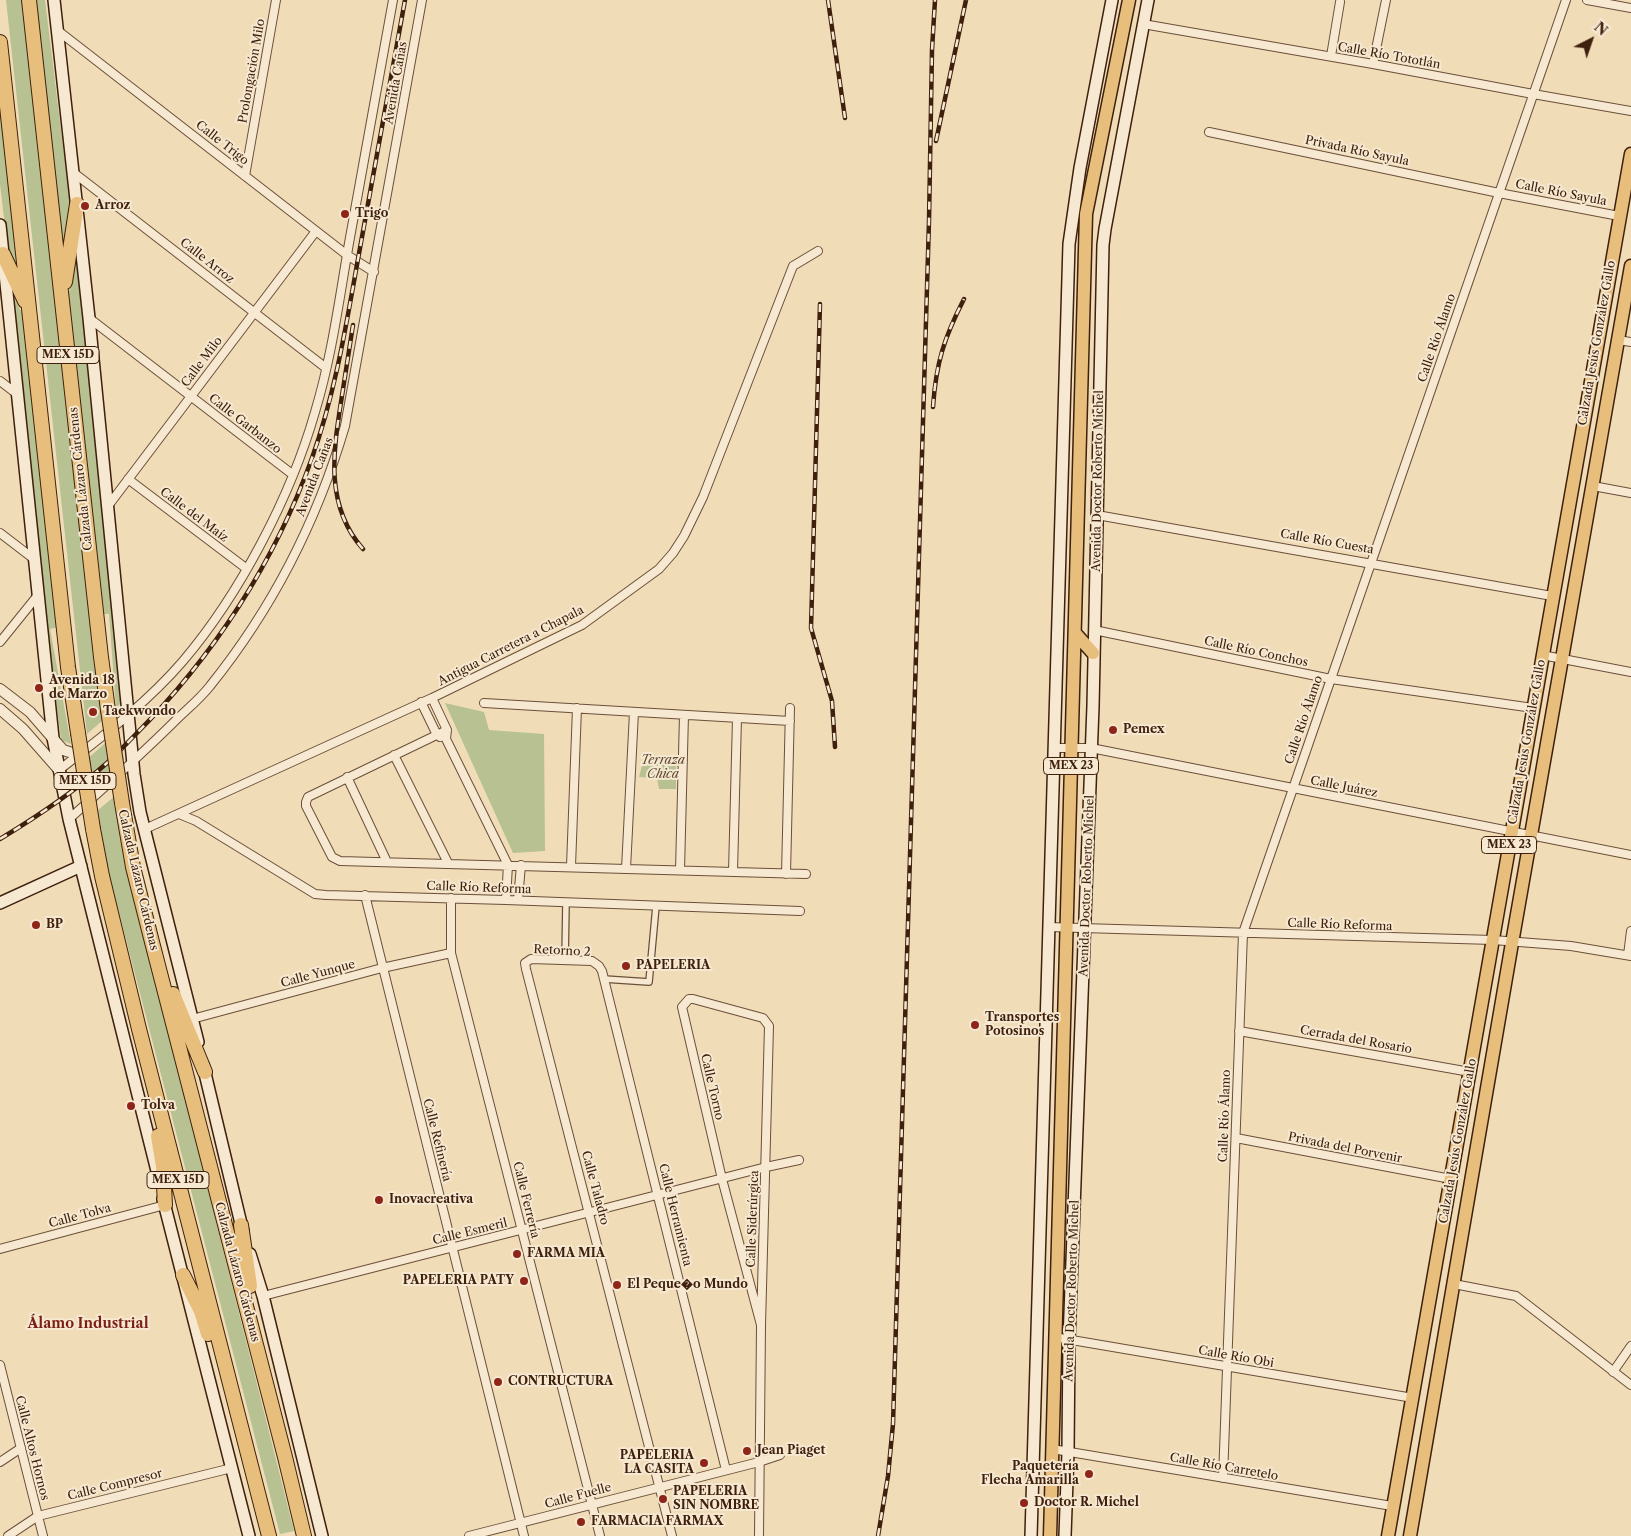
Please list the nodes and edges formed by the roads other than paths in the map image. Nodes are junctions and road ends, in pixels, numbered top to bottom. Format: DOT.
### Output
graph roads {
  1 [pos="29,0"];
  2 [pos="54,0"];
  3 [pos="276,0"];
  4 [pos="393,0"];
  5 [pos="422,0"];
  6 [pos="1112,0"];
  7 [pos="1129,0"];
  8 [pos="1148,0"];
  9 [pos="1386,0"];
  10 [pos="1566,0"];
  11 [pos="1587,0"];
  12 [pos="1340,2"];
  13 [pos="1631,8"];
  14 [pos="1143,24"];
  15 [pos="57,30"];
  16 [pos="0,42"];
  17 [pos="1331,56"];
  18 [pos="1373,64"];
  19 [pos="1533,94"];
  20 [pos="1108,108"];
  21 [pos="1631,111"];
  22 [pos="1127,112"];
  23 [pos="1209,132"];
  24 [pos="1631,154"];
  25 [pos="74,173"];
  26 [pos="1628,175"];
  27 [pos="245,176"];
  28 [pos="1499,193"];
  29 [pos="1631,193"];
  30 [pos="77,204"];
  31 [pos="1619,216"];
  32 [pos="0,225"];
  33 [pos="316,231"];
  34 [pos="818,251"];
  35 [pos="2,253"];
  36 [pos="347,255"];
  37 [pos="1631,266"];
  38 [pos="374,272"];
  39 [pos="62,303"];
  40 [pos="30,312"];
  41 [pos="254,312"];
  42 [pos="89,318"];
  43 [pos="1625,341"];
  44 [pos="326,368"];
  45 [pos="2,386"];
  46 [pos="17,394"];
  47 [pos="191,396"];
  48 [pos="292,474"];
  49 [pos="128,479"];
  50 [pos="1593,486"];
  51 [pos="1631,493"];
  52 [pos="107,507"];
  53 [pos="1060,514"];
  54 [pos="1078,515"];
  55 [pos="1097,515"];
  56 [pos="0,533"];
  57 [pos="34,559"];
  58 [pos="1370,564"];
  59 [pos="247,569"];
  60 [pos="38,595"];
  61 [pos="1552,596"];
  62 [pos="1094,630"];
  63 [pos="1075,633"];
  64 [pos="0,642"];
  65 [pos="1094,653"];
  66 [pos="1542,655"];
  67 [pos="1563,660"];
  68 [pos="1631,672"];
  69 [pos="1330,679"];
  70 [pos="0,689"];
  71 [pos="432,698"];
  72 [pos="421,702"];
  73 [pos="484,703"];
  74 [pos="578,708"];
  75 [pos="790,708"];
  76 [pos="1533,708"];
  77 [pos="0,709"];
  78 [pos="634,712"];
  79 [pos="684,715"];
  80 [pos="128,716"];
  81 [pos="737,718"];
  82 [pos="790,721"];
  83 [pos="447,730"];
  84 [pos="436,735"];
  85 [pos="53,738"];
  86 [pos="446,739"];
  87 [pos="1053,748"];
  88 [pos="1072,748"];
  89 [pos="1091,748"];
  90 [pos="79,755"];
  91 [pos="394,755"];
  92 [pos="133,763"];
  93 [pos="59,770"];
  94 [pos="347,778"];
  95 [pos="1293,788"];
  96 [pos="179,814"];
  97 [pos="69,819"];
  98 [pos="145,829"];
  99 [pos="1512,832"];
  100 [pos="1532,834"];
  101 [pos="1631,854"];
  102 [pos="387,862"];
  103 [pos="448,863"];
  104 [pos="508,865"];
  105 [pos="81,866"];
  106 [pos="521,866"];
  107 [pos="571,866"];
  108 [pos="626,869"];
  109 [pos="680,870"];
  110 [pos="733,872"];
  111 [pos="786,874"];
  112 [pos="806,874"];
  113 [pos="364,895"];
  114 [pos="451,898"];
  115 [pos="506,900"];
  116 [pos="518,900"];
  117 [pos="566,902"];
  118 [pos="0,903"];
  119 [pos="656,906"];
  120 [pos="800,911"];
  121 [pos="1048,927"];
  122 [pos="1067,927"];
  123 [pos="1085,928"];
  124 [pos="1631,931"];
  125 [pos="1243,933"];
  126 [pos="1492,940"];
  127 [pos="152,942"];
  128 [pos="1512,942"];
  129 [pos="451,953"];
  130 [pos="1629,956"];
  131 [pos="565,961"];
  132 [pos="525,963"];
  133 [pos="599,966"];
  134 [pos="382,968"];
  135 [pos="604,979"];
  136 [pos="192,1019"];
  137 [pos="768,1022"];
  138 [pos="139,1029"];
  139 [pos="1239,1031"];
  140 [pos="204,1072"];
  141 [pos="1470,1072"];
  142 [pos="1236,1138"];
  143 [pos="799,1160"];
  144 [pos="766,1168"];
  145 [pos="722,1179"];
  146 [pos="1451,1179"];
  147 [pos="659,1195"];
  148 [pos="165,1205"];
  149 [pos="590,1214"];
  150 [pos="241,1225"];
  151 [pos="523,1231"];
  152 [pos="452,1248"];
  153 [pos="0,1249"];
  154 [pos="183,1275"];
  155 [pos="1454,1284"];
  156 [pos="262,1296"];
  157 [pos="761,1325"];
  158 [pos="1054,1337"];
  159 [pos="1069,1340"];
  160 [pos="1631,1346"];
  161 [pos="0,1366"];
  162 [pos="1227,1367"];
  163 [pos="1613,1372"];
  164 [pos="2,1385"];
  165 [pos="1631,1385"];
  166 [pos="1413,1398"];
  167 [pos="1430,1422"];
  168 [pos="21,1448"];
  169 [pos="1404,1448"];
  170 [pos="1052,1449"];
  171 [pos="1068,1452"];
  172 [pos="780,1455"];
  173 [pos="285,1457"];
  174 [pos="0,1462"];
  175 [pos="759,1462"];
  176 [pos="232,1468"];
  177 [pos="726,1470"];
  178 [pos="1223,1478"];
  179 [pos="660,1487"];
  180 [pos="257,1488"];
  181 [pos="592,1504"];
  182 [pos="1392,1506"];
  183 [pos="38,1516"];
  184 [pos="520,1522"];
  185 [pos="319,1523"];
  186 [pos="268,1533"];
  187 [pos="8,1536"];
  188 [pos="43,1536"];
  189 [pos="250,1536"];
  190 [pos="304,1536"];
  191 [pos="314,1536"];
  192 [pos="322,1536"];
  193 [pos="469,1536"];
  194 [pos="524,1536"];
  195 [pos="600,1536"];
  196 [pos="672,1536"];
  197 [pos="759,1536"];
  198 [pos="1030,1536"];
  199 [pos="1050,1536"];
  200 [pos="1065,1536"];
  201 [pos="1388,1536"];
  202 [pos="1410,1536"];
  1 -- 39 [label="highway, Calzada Lázaro Cárdenas / MEX 15D"];
  2 -- 15 [label="main road, Calzada Lázaro Cárdenas"];
  3 -- 27 [label="street, Prolongación Milo"];
  4 -- 36 [label="street, Avenida Cañas"];
  5 -- 38 [label="street, Avenida Cañas"];
  6 -- 53 [label="main road"];
  7 -- 20 [label="main road, Avenida Doctor Roberto Michel / MEX 23"];
  8 -- 14 [label="main road, Avenida Doctor Roberto Michel"];
  9 -- 18 [label="street"];
  10 -- 19 [label="street, Calle Río Álamo"];
  11 -- 13 [label="street"];
  12 -- 17 [label="street"];
  14 -- 17 [label="street, Calle Río Tototlán"];
  14 -- 22 [label="main road, Avenida Doctor Roberto Michel"];
  15 -- 25 [label="main road, Calzada Lázaro Cárdenas"];
  15 -- 27 [label="street, Calle Trigo"];
  16 -- 40 [label="highway, MEX 15D"];
  17 -- 18 [label="street, Calle Río Tototlán"];
  18 -- 19 [label="street, Calle Río Tototlán"];
  19 -- 21 [label="street, Calle Río Tototlán"];
  19 -- 28 [label="street, Calle Río Álamo"];
  20 -- 22 [label="main road"];
  20 -- 54 [label="main road, Avenida Doctor Roberto Michel / MEX 23"];
  22 -- 55 [label="main road, Avenida Doctor Roberto Michel"];
  23 -- 28 [label="street, Privada Río Sayula"];
  24 -- 26 [label="main road, Calzada Jesús González Gallo / MEX 23"];
  25 -- 30 [label="main road, Calzada Lázaro Cárdenas"];
  25 -- 41 [label="street, Calle Arroz"];
  26 -- 29 [label="main road"];
  26 -- 31 [label="main road, Calzada Jesús González Gallo / MEX 23"];
  27 -- 33 [label="street, Calle Trigo"];
  28 -- 31 [label="street, Calle Río Sayula"];
  28 -- 58 [label="street, Calle Río Álamo"];
  30 -- 39 [label="highway"];
  30 -- 42 [label="main road, Calzada Lázaro Cárdenas"];
  31 -- 61 [label="main road, Calzada Jesús González Gallo / MEX 23"];
  32 -- 35 [label="main road"];
  33 -- 36 [label="street, Calle Trigo"];
  33 -- 41 [label="street, Calle Milo"];
  34 -- 71 [label="street, Antigua Carretera a Chapala"];
  35 -- 40 [label="highway"];
  35 -- 46 [label="main road"];
  36 -- 38 [label="street, Calle Trigo"];
  36 -- 44 [label="street, Avenida Cañas"];
  37 -- 43 [label="main road, Calzada Jesús González Gallo / MEX 23"];
  38 -- 92 [label="street, Avenida Cañas"];
  39 -- 127 [label="highway, Calzada Lázaro Cárdenas / MEX 15D, bridge"];
  40 -- 138 [label="highway, MEX 15D, bridge"];
  41 -- 44 [label="street, Calle Arroz"];
  41 -- 47 [label="street, Calle Milo"];
  42 -- 47 [label="street, Calle Garbanzo"];
  42 -- 52 [label="main road, Calzada Lázaro Cárdenas"];
  43 -- 50 [label="main road, Calzada Jesús González Gallo / MEX 23"];
  44 -- 48 [label="street, Avenida Cañas"];
  45 -- 46 [label="street"];
  46 -- 57 [label="main road"];
  47 -- 48 [label="street, Calle Garbanzo"];
  47 -- 49 [label="street, Calle Milo"];
  48 -- 59 [label="street, Avenida Cañas"];
  49 -- 52 [label="street, Calle Milo"];
  49 -- 59 [label="street, Calle del Maíz"];
  50 -- 51 [label="street"];
  50 -- 67 [label="main road, Calzada Jesús González Gallo / MEX 23"];
  52 -- 80 [label="main road, Calzada Lázaro Cárdenas"];
  53 -- 54 [label="main road"];
  53 -- 87 [label="main road"];
  54 -- 63 [label="main road, Avenida Doctor Roberto Michel / MEX 23"];
  55 -- 58 [label="street, Calle Río Cuesta"];
  55 -- 62 [label="main road, Avenida Doctor Roberto Michel"];
  56 -- 57 [label="street"];
  57 -- 60 [label="main road"];
  58 -- 61 [label="street, Calle Río Cuesta"];
  58 -- 69 [label="street, Calle Río Álamo"];
  59 -- 80 [label="street, Avenida Cañas"];
  60 -- 64 [label="street"];
  60 -- 85 [label="main road"];
  61 -- 66 [label="main road, Calzada Jesús González Gallo / MEX 23"];
  62 -- 65 [label="main road, Avenida Doctor Roberto Michel"];
  62 -- 69 [label="street, Calle Río Conchos"];
  63 -- 65 [label="main road"];
  63 -- 88 [label="main road, Avenida Doctor Roberto Michel / MEX 23"];
  65 -- 89 [label="main road, Avenida Doctor Roberto Michel"];
  66 -- 67 [label="street"];
  66 -- 76 [label="main road, Calzada Jesús González Gallo / MEX 23"];
  67 -- 68 [label="street"];
  67 -- 100 [label="main road, Calzada Jesús González Gallo / MEX 23"];
  69 -- 76 [label="street, Calle Río Conchos"];
  69 -- 95 [label="street, Calle Río Álamo"];
  70 -- 85 [label="street"];
  71 -- 72 [label="street, Antigua Carretera a Chapala"];
  71 -- 83 [label="street"];
  72 -- 84 [label="street"];
  72 -- 96 [label="street, Antigua Carretera a Chapala"];
  73 -- 74 [label="street"];
  74 -- 78 [label="street"];
  74 -- 107 [label="street"];
  75 -- 82 [label="street"];
  76 -- 99 [label="main road, Calzada Jesús González Gallo / MEX 23"];
  77 -- 93 [label="street"];
  78 -- 79 [label="street"];
  78 -- 108 [label="street"];
  79 -- 81 [label="street"];
  79 -- 109 [label="street"];
  80 -- 90 [label="street, Avenida Cañas"];
  80 -- 92 [label="main road, Calzada Lázaro Cárdenas"];
  81 -- 82 [label="street"];
  81 -- 110 [label="street"];
  82 -- 111 [label="street"];
  83 -- 84 [label="street"];
  83 -- 86 [label="street"];
  84 -- 86 [label="street"];
  84 -- 91 [label="street"];
  85 -- 90 [label="street"];
  85 -- 93 [label="main road"];
  86 -- 104 [label="street"];
  87 -- 88 [label="street, Calle Juárez"];
  87 -- 121 [label="main road"];
  88 -- 89 [label="street, Calle Juárez"];
  88 -- 122 [label="main road, Avenida Doctor Roberto Michel / MEX 23"];
  89 -- 95 [label="street, Calle Juárez"];
  89 -- 123 [label="main road, Avenida Doctor Roberto Michel"];
  90 -- 93 [label="street, Avenida Cañas"];
  91 -- 94 [label="street"];
  91 -- 103 [label="street"];
  92 -- 97 [label="street, Avenida Cañas"];
  92 -- 98 [label="main road, Calzada Lázaro Cárdenas"];
  93 -- 97 [label="main road"];
  94 -- 102 [label="street"];
  94 -- 102 [label="street"];
  95 -- 99 [label="street, Calle Juárez"];
  95 -- 125 [label="street, Calle Río Álamo"];
  96 -- 98 [label="street, Antigua Carretera a Chapala"];
  96 -- 113 [label="street, Calle Río Reforma"];
  97 -- 105 [label="main road"];
  98 -- 136 [label="main road, Calzada Lázaro Cárdenas"];
  99 -- 100 [label="street, Calle Juárez"];
  99 -- 126 [label="main road, Calzada Jesús González Gallo / MEX 23"];
  100 -- 101 [label="street, Calle Juárez"];
  100 -- 128 [label="main road, Calzada Jesús González Gallo / MEX 23"];
  102 -- 103 [label="street"];
  103 -- 104 [label="street"];
  104 -- 106 [label="street"];
  104 -- 115 [label="street"];
  105 -- 118 [label="main road"];
  105 -- 148 [label="main road"];
  106 -- 107 [label="street"];
  106 -- 116 [label="street"];
  107 -- 108 [label="street"];
  108 -- 109 [label="street"];
  109 -- 110 [label="street"];
  110 -- 111 [label="street"];
  111 -- 112 [label="street"];
  113 -- 114 [label="street, Calle Río Reforma"];
  113 -- 134 [label="street, Calle Refinería"];
  114 -- 115 [label="street, Calle Río Reforma"];
  114 -- 129 [label="street, Calle Ferrería"];
  115 -- 116 [label="street, Calle Río Reforma"];
  116 -- 117 [label="street, Calle Río Reforma"];
  117 -- 119 [label="street, Calle Río Reforma"];
  117 -- 131 [label="street"];
  119 -- 120 [label="street, Calle Río Reforma"];
  119 -- 135 [label="street"];
  121 -- 122 [label="street, Calle Río Reforma"];
  121 -- 198 [label="main road"];
  122 -- 123 [label="street, Calle Río Reforma"];
  122 -- 158 [label="main road, Avenida Doctor Roberto Michel / MEX 23"];
  123 -- 125 [label="street, Calle Río Reforma"];
  123 -- 159 [label="main road, Avenida Doctor Roberto Michel"];
  124 -- 130 [label="street"];
  125 -- 126 [label="street, Calle Río Reforma"];
  125 -- 139 [label="street, Calle Río Álamo"];
  126 -- 128 [label="street, Calle Río Reforma"];
  126 -- 141 [label="main road, Calzada Jesús González Gallo / MEX 23"];
  127 -- 140 [label="highway"];
  127 -- 173 [label="highway, Calzada Lázaro Cárdenas / MEX 15D"];
  128 -- 130 [label="street, Calle Río Reforma"];
  128 -- 155 [label="main road, Calzada Jesús González Gallo / MEX 23"];
  129 -- 134 [label="street, Calle Yunque"];
  129 -- 151 [label="street, Calle Ferrería"];
  131 -- 132 [label="street, Retorno 2"];
  131 -- 133 [label="street, Retorno 2"];
  132 -- 149 [label="street, Calle Taladro"];
  133 -- 135 [label="street, Calle Herramienta"];
  134 -- 136 [label="street, Calle Yunque"];
  134 -- 152 [label="street, Calle Refinería"];
  135 -- 147 [label="street, Calle Herramienta"];
  136 -- 140 [label="main road, Calzada Lázaro Cárdenas"];
  137 -- 144 [label="street, Calle Siderúrgica"];
  137 -- 145 [label="street, Calle Torno"];
  138 -- 148 [label="highway"];
  138 -- 180 [label="highway, MEX 15D"];
  139 -- 141 [label="street, Cerrada del Rosario"];
  139 -- 142 [label="street, Calle Río Álamo"];
  140 -- 150 [label="main road, Calzada Lázaro Cárdenas"];
  141 -- 146 [label="main road, Calzada Jesús González Gallo / MEX 23"];
  142 -- 146 [label="street, Privada del Porvenir"];
  142 -- 162 [label="street, Calle Río Álamo"];
  143 -- 144 [label="street, Calle Esmeril"];
  144 -- 145 [label="street, Calle Esmeril"];
  144 -- 157 [label="street, Calle Siderúrgica"];
  145 -- 147 [label="street, Calle Esmeril"];
  145 -- 157 [label="street, Calle Torno"];
  146 -- 166 [label="main road, Calzada Jesús González Gallo / MEX 23"];
  147 -- 149 [label="street, Calle Esmeril"];
  147 -- 177 [label="street, Calle Herramienta"];
  148 -- 153 [label="street, Calle Tolva"];
  148 -- 154 [label="main road"];
  149 -- 151 [label="street, Calle Esmeril"];
  149 -- 179 [label="street, Calle Taladro"];
  150 -- 156 [label="main road, Calzada Lázaro Cárdenas"];
  150 -- 173 [label="highway"];
  151 -- 152 [label="street, Calle Esmeril"];
  151 -- 181 [label="street, Calle Ferrería"];
  152 -- 156 [label="street, Calle Esmeril"];
  152 -- 184 [label="street, Calle Refinería"];
  154 -- 176 [label="main road"];
  154 -- 180 [label="highway"];
  155 -- 163 [label="street"];
  155 -- 167 [label="main road, Calzada Jesús González Gallo / MEX 23"];
  156 -- 185 [label="main road, Calzada Lázaro Cárdenas"];
  157 -- 175 [label="street, Calle Siderúrgica"];
  158 -- 159 [label="street, Calle Río Obi"];
  158 -- 170 [label="main road, Avenida Doctor Roberto Michel / MEX 23"];
  159 -- 162 [label="street, Calle Río Obi"];
  159 -- 171 [label="main road, Avenida Doctor Roberto Michel"];
  160 -- 163 [label="street"];
  161 -- 164 [label="street, Calle Altos Hornos"];
  162 -- 166 [label="street, Calle Río Obi"];
  162 -- 178 [label="street, Calle Río Álamo"];
  163 -- 165 [label="street"];
  164 -- 168 [label="street, Calle Altos Hornos"];
  166 -- 169 [label="main road, Calzada Jesús González Gallo / MEX 23"];
  167 -- 169 [label="main road"];
  167 -- 202 [label="main road, Calzada Jesús González Gallo / MEX 23"];
  168 -- 174 [label="street"];
  168 -- 183 [label="street, Calle Altos Hornos"];
  169 -- 182 [label="main road, Calzada Jesús González Gallo / MEX 23"];
  170 -- 171 [label="street, Calle Río Carretelo"];
  170 -- 199 [label="main road, Avenida Doctor Roberto Michel / MEX 23"];
  171 -- 178 [label="street, Calle Río Carretelo"];
  171 -- 200 [label="main road, Avenida Doctor Roberto Michel"];
  172 -- 175 [label="street, Calle Fuelle"];
  173 -- 190 [label="highway, Calzada Lázaro Cárdenas / MEX 15D"];
  175 -- 177 [label="street, Calle Fuelle"];
  175 -- 197 [label="street, Calle Siderúrgica"];
  176 -- 183 [label="street, Calle Compresor"];
  176 -- 189 [label="main road"];
  177 -- 179 [label="street, Calle Fuelle"];
  178 -- 182 [label="street, Calle Río Carretelo"];
  179 -- 181 [label="street, Calle Fuelle"];
  179 -- 196 [label="street, Calle Taladro"];
  180 -- 186 [label="highway, MEX 15D"];
  181 -- 184 [label="street, Calle Fuelle"];
  181 -- 195 [label="street, Calle Ferrería"];
  182 -- 201 [label="main road, Calzada Jesús González Gallo / MEX 23"];
  183 -- 187 [label="street, Calle Compresor"];
  183 -- 188 [label="street, Calle Altos Hornos"];
  184 -- 193 [label="street, Calle Fuelle"];
  184 -- 194 [label="street, Calle Refinería"];
  185 -- 191 [label="main road"];
  185 -- 192 [label="main road, Calzada Lázaro Cárdenas"];
}
